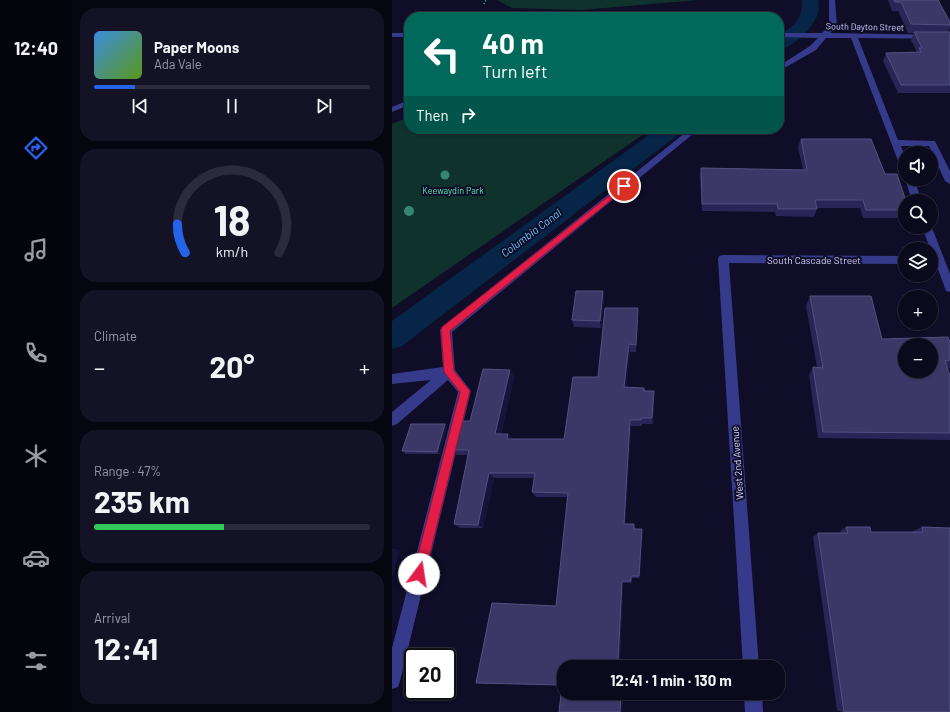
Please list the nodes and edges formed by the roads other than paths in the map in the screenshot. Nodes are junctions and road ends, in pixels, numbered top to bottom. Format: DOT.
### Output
graph roads {
  1 [pos="832,0"];
  2 [pos="392,35"];
  3 [pos="404,35"];
  4 [pos="784,35"];
  5 [pos="825,35"];
  6 [pos="854,36"];
  7 [pos="950,37"];
  8 [pos="784,66"];
  9 [pos="404,104"];
  10 [pos="392,110"];
  11 [pos="689,134"];
  12 [pos="895,143"];
  13 [pos="898,151"];
  14 [pos="950,181"];
  15 [pos="930,234"];
  16 [pos="722,259"];
  17 [pos="898,260"];
  18 [pos="940,260"];
  19 [pos="950,288"];
  20 [pos="449,372"];
  21 [pos="392,378"];
  22 [pos="392,420"];
  23 [pos="751,660"];
  24 [pos="392,681"];
  25 [pos="753,700"];
  26 [pos="754,712"];
  1 -- 5 [label="street"];
  2 -- 3 [label="street"];
  4 -- 5 [label="street, South Dayton Street"];
  5 -- 6 [label="street, South Dayton Street"];
  5 -- 8 [label="street"];
  6 -- 7 [label="street, South Dayton Street"];
  6 -- 12 [label="street"];
  9 -- 10 [label="street"];
  11 -- 20 [label="street"];
  12 -- 13 [label="street"];
  12 -- 14 [label="street"];
  15 -- 18 [label="street"];
  16 -- 17 [label="street, South Cascade Street"];
  16 -- 23 [label="street, West 2nd Avenue"];
  18 -- 19 [label="street"];
  20 -- 21 [label="street"];
  20 -- 22 [label="street"];
  20 -- 24 [label="street"];
  25 -- 26 [label="street"];
}
